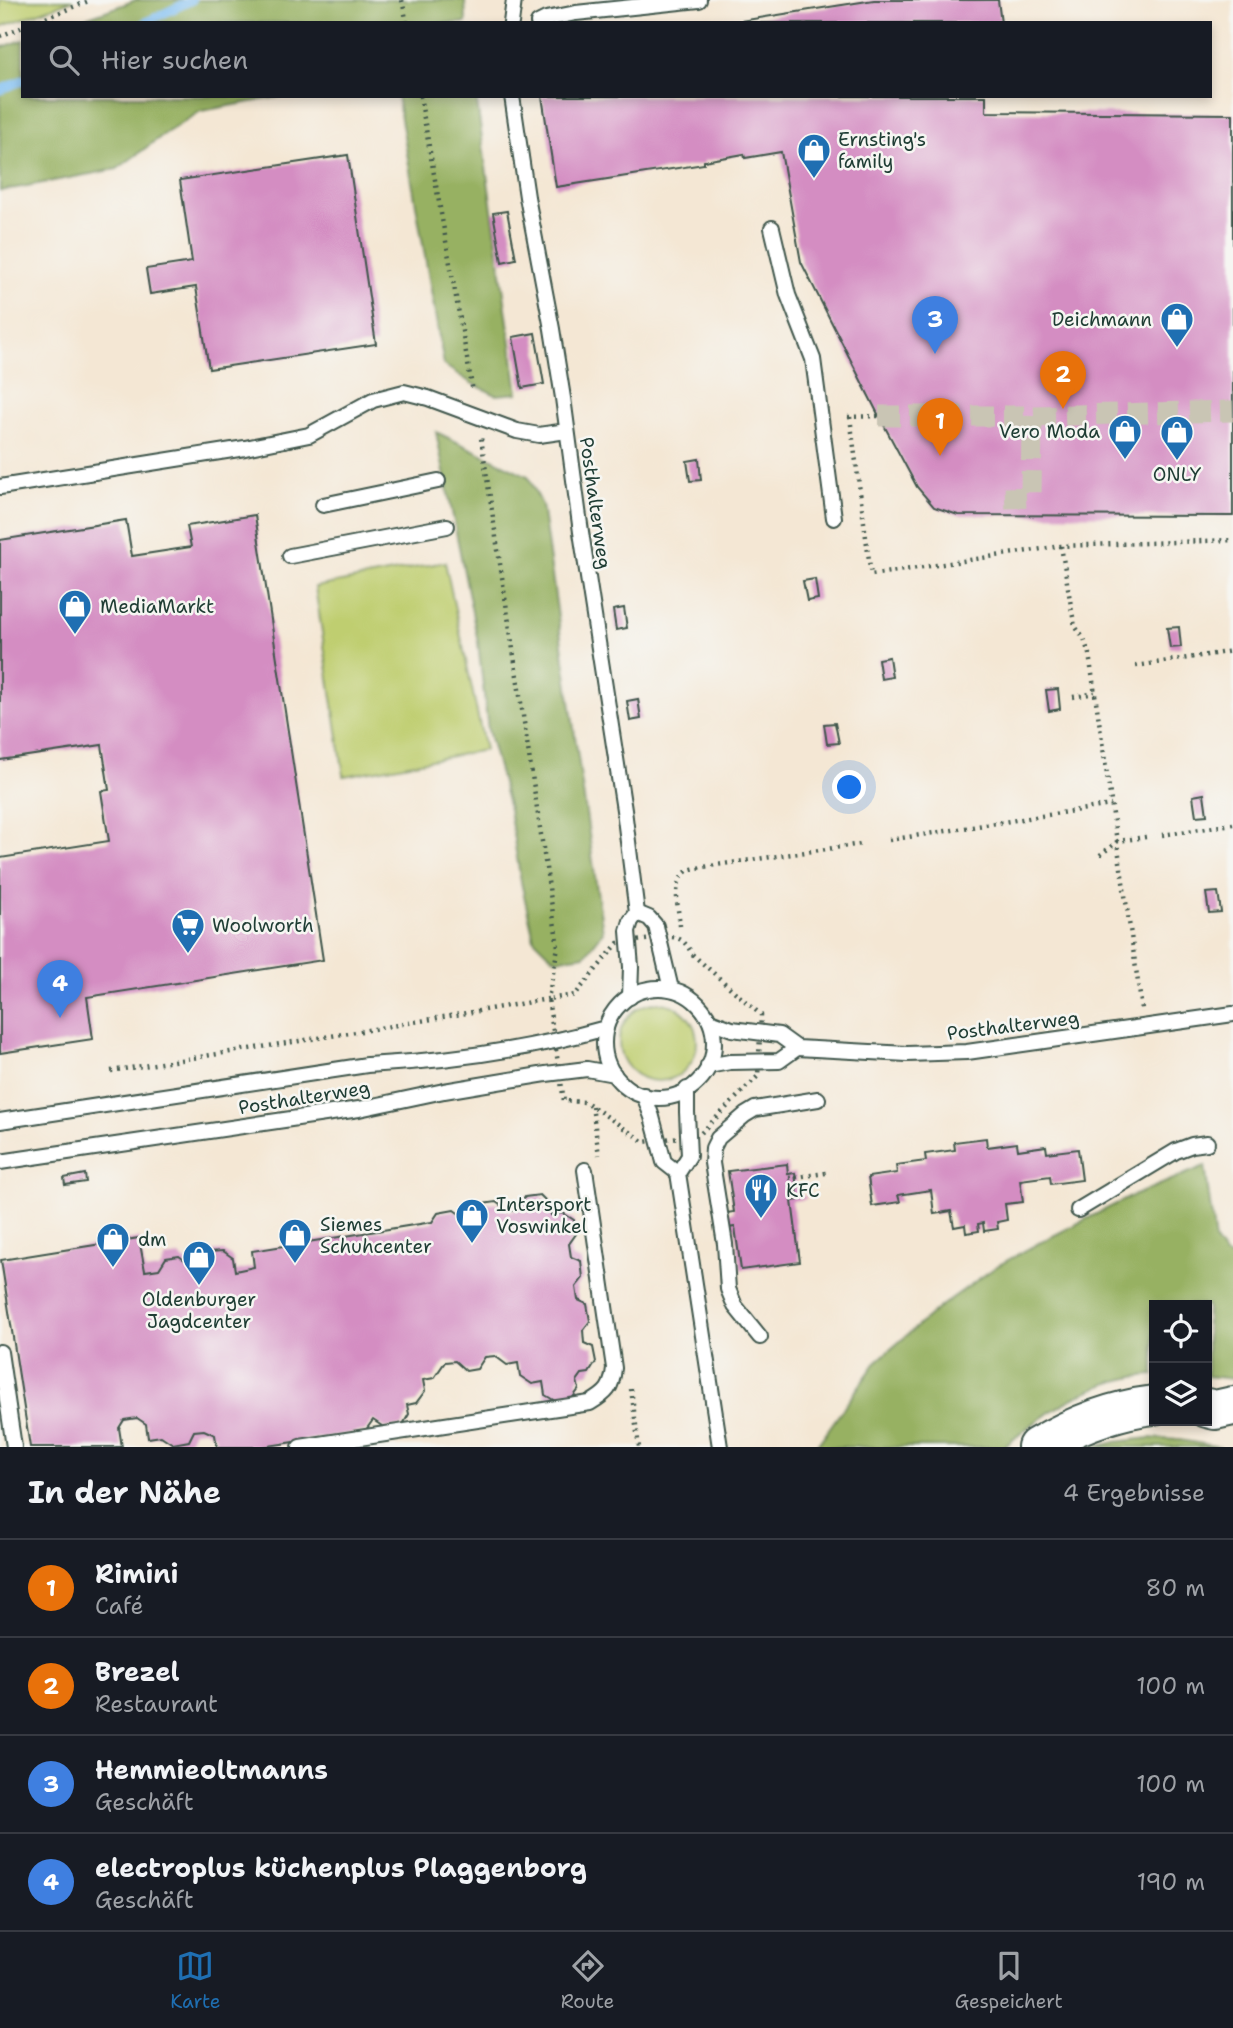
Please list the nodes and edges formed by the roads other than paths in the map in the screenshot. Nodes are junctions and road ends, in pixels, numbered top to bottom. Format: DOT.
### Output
graph roads {
  1 [pos="514,0"];
  2 [pos="699,0"];
  3 [pos="511,21"];
  4 [pos="542,21"];
  5 [pos="512,98"];
  6 [pos="772,228"];
  7 [pos="567,431"];
  8 [pos="438,481"];
  9 [pos="0,487"];
  10 [pos="323,505"];
  11 [pos="834,518"];
  12 [pos="447,526"];
  13 [pos="290,556"];
  14 [pos="637,913"];
  15 [pos="671,989"];
  16 [pos="629,996"];
  17 [pos="1233,1014"];
  18 [pos="710,1021"];
  19 [pos="606,1028"];
  20 [pos="797,1048"];
  21 [pos="708,1066"];
  22 [pos="614,1074"];
  23 [pos="687,1089"];
  24 [pos="644,1095"];
  25 [pos="818,1099"];
  26 [pos="0,1121"];
  27 [pos="1207,1143"];
  28 [pos="0,1162"];
  29 [pos="585,1170"];
  30 [pos="678,1173"];
  31 [pos="1078,1210"];
  32 [pos="760,1337"];
  33 [pos="0,1352"];
  34 [pos="1149,1406"];
  35 [pos="14,1447"];
  36 [pos="300,1447"];
  37 [pos="720,1447"];
  38 [pos="1037,1447"];
  1 -- 3 [label="lane"];
  2 -- 4 [label="lane"];
  5 -- 7 [label="lane"];
  6 -- 11 [label="lane"];
  7 -- 9 [label="lane, Posthalterweg"];
  7 -- 14 [label="lane, Posthalterweg"];
  8 -- 10 [label="lane"];
  12 -- 13 [label="lane"];
  14 -- 15 [label="lane"];
  14 -- 16 [label="lane, Posthalterweg"];
  15 -- 16 [label="lane"];
  15 -- 18 [label="lane"];
  16 -- 19 [label="lane"];
  17 -- 20 [label="lane, Posthalterweg"];
  18 -- 20 [label="lane, Posthalterweg"];
  18 -- 21 [label="lane"];
  19 -- 22 [label="lane"];
  19 -- 26 [label="lane, Posthalterweg"];
  20 -- 21 [label="lane, Posthalterweg"];
  21 -- 23 [label="lane"];
  22 -- 24 [label="lane, Posthalterweg"];
  22 -- 28 [label="lane, Posthalterweg"];
  23 -- 24 [label="lane"];
  23 -- 30 [label="lane"];
  24 -- 30 [label="lane"];
  25 -- 32 [label="lane"];
  27 -- 31 [label="lane"];
  29 -- 36 [label="lane"];
  30 -- 37 [label="lane"];
  33 -- 35 [label="lane"];
  34 -- 38 [label="highway"];
}
